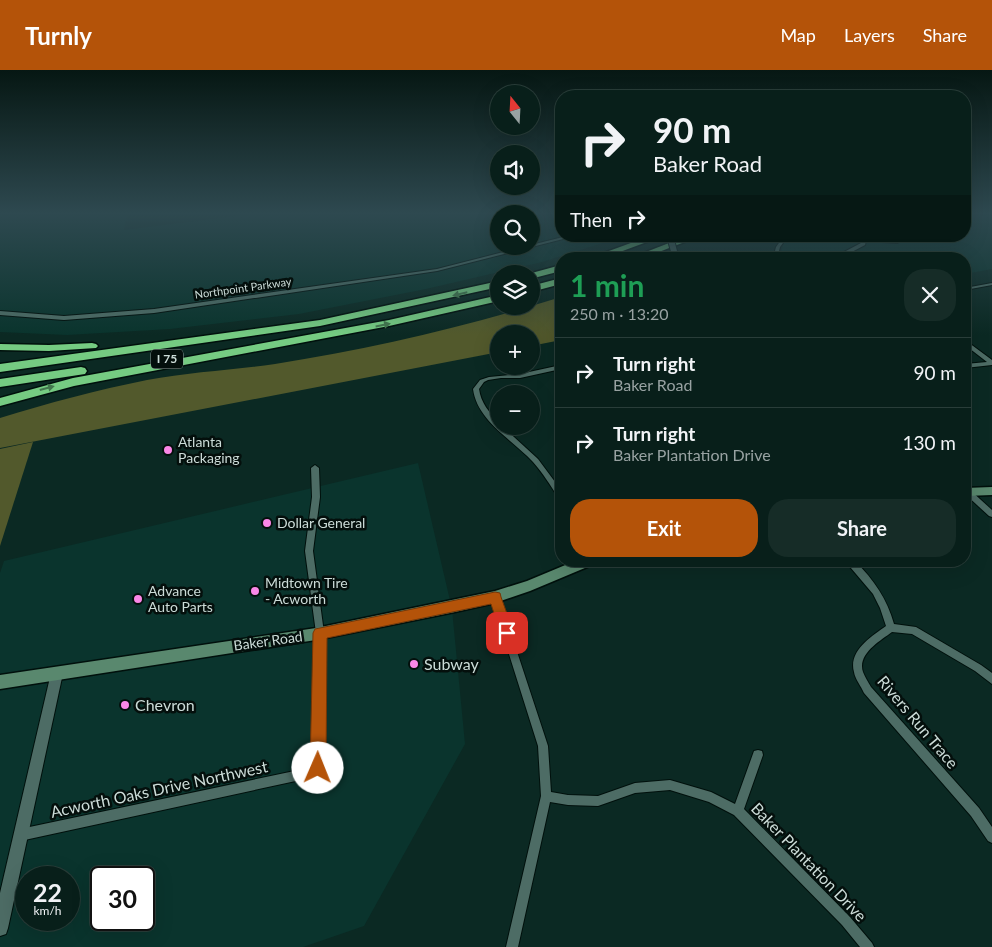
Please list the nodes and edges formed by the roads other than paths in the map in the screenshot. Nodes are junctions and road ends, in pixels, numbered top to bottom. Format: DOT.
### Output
graph roads {
  1 [pos="507,253"];
  2 [pos="555,270"];
  3 [pos="540,274"];
  4 [pos="555,283"];
  5 [pos="992,284"];
  6 [pos="490,286"];
  7 [pos="540,287"];
  8 [pos="971,288"];
  9 [pos="490,300"];
  10 [pos="0,313"];
  11 [pos="320,323"];
  12 [pos="335,334"];
  13 [pos="0,347"];
  14 [pos="971,347"];
  15 [pos="992,363"];
  16 [pos="971,365"];
  17 [pos="0,368"];
  18 [pos="555,368"];
  19 [pos="0,383"];
  20 [pos="0,402"];
  21 [pos="315,468"];
  22 [pos="555,483"];
  23 [pos="992,491"];
  24 [pos="971,492"];
  25 [pos="971,496"];
  26 [pos="992,514"];
  27 [pos="574,567"];
  28 [pos="856,567"];
  29 [pos="495,597"];
  30 [pos="891,628"];
  31 [pos="320,633"];
  32 [pos="57,673"];
  33 [pos="992,679"];
  34 [pos="0,682"];
  35 [pos="758,756"];
  36 [pos="546,796"];
  37 [pos="738,811"];
  38 [pos="20,835"];
  39 [pos="992,837"];
  40 [pos="0,928"];
  41 [pos="512,947"];
  42 [pos="868,947"];
  1 -- 10 [label="street, Northpoint Parkway"];
  2 -- 3 [label="highway"];
  4 -- 7 [label="highway"];
  5 -- 8 [label="street"];
  6 -- 11 [label="highway, I 75, one-way"];
  12 -- 9 [label="highway, I 75, one-way"];
  11 -- 13 [label="highway"];
  11 -- 17 [label="highway, I 75"];
  12 -- 19 [label="highway, I 75"];
  20 -- 12 [label="highway, one-way"];
  14 -- 15 [label="street"];
  15 -- 16 [label="street"];
  18 -- 22 [label="street"];
  21 -- 31 [label="street"];
  23 -- 24 [label="main road"];
  25 -- 26 [label="street"];
  27 -- 29 [label="main road, Baker Road"];
  28 -- 30 [label="street"];
  29 -- 31 [label="main road, Baker Road"];
  29 -- 36 [label="street"];
  30 -- 33 [label="street"];
  30 -- 39 [label="street, Rivers Run Trace"];
  31 -- 32 [label="main road, Baker Road"];
  31 -- 38 [label="street, Acworth Oaks Drive Northwest"];
  32 -- 34 [label="main road, Baker Road"];
  32 -- 38 [label="street"];
  35 -- 37 [label="street"];
  36 -- 37 [label="street, Baker Plantation Drive"];
  36 -- 41 [label="street"];
  37 -- 42 [label="street, Baker Plantation Drive"];
  38 -- 40 [label="street"];
}
